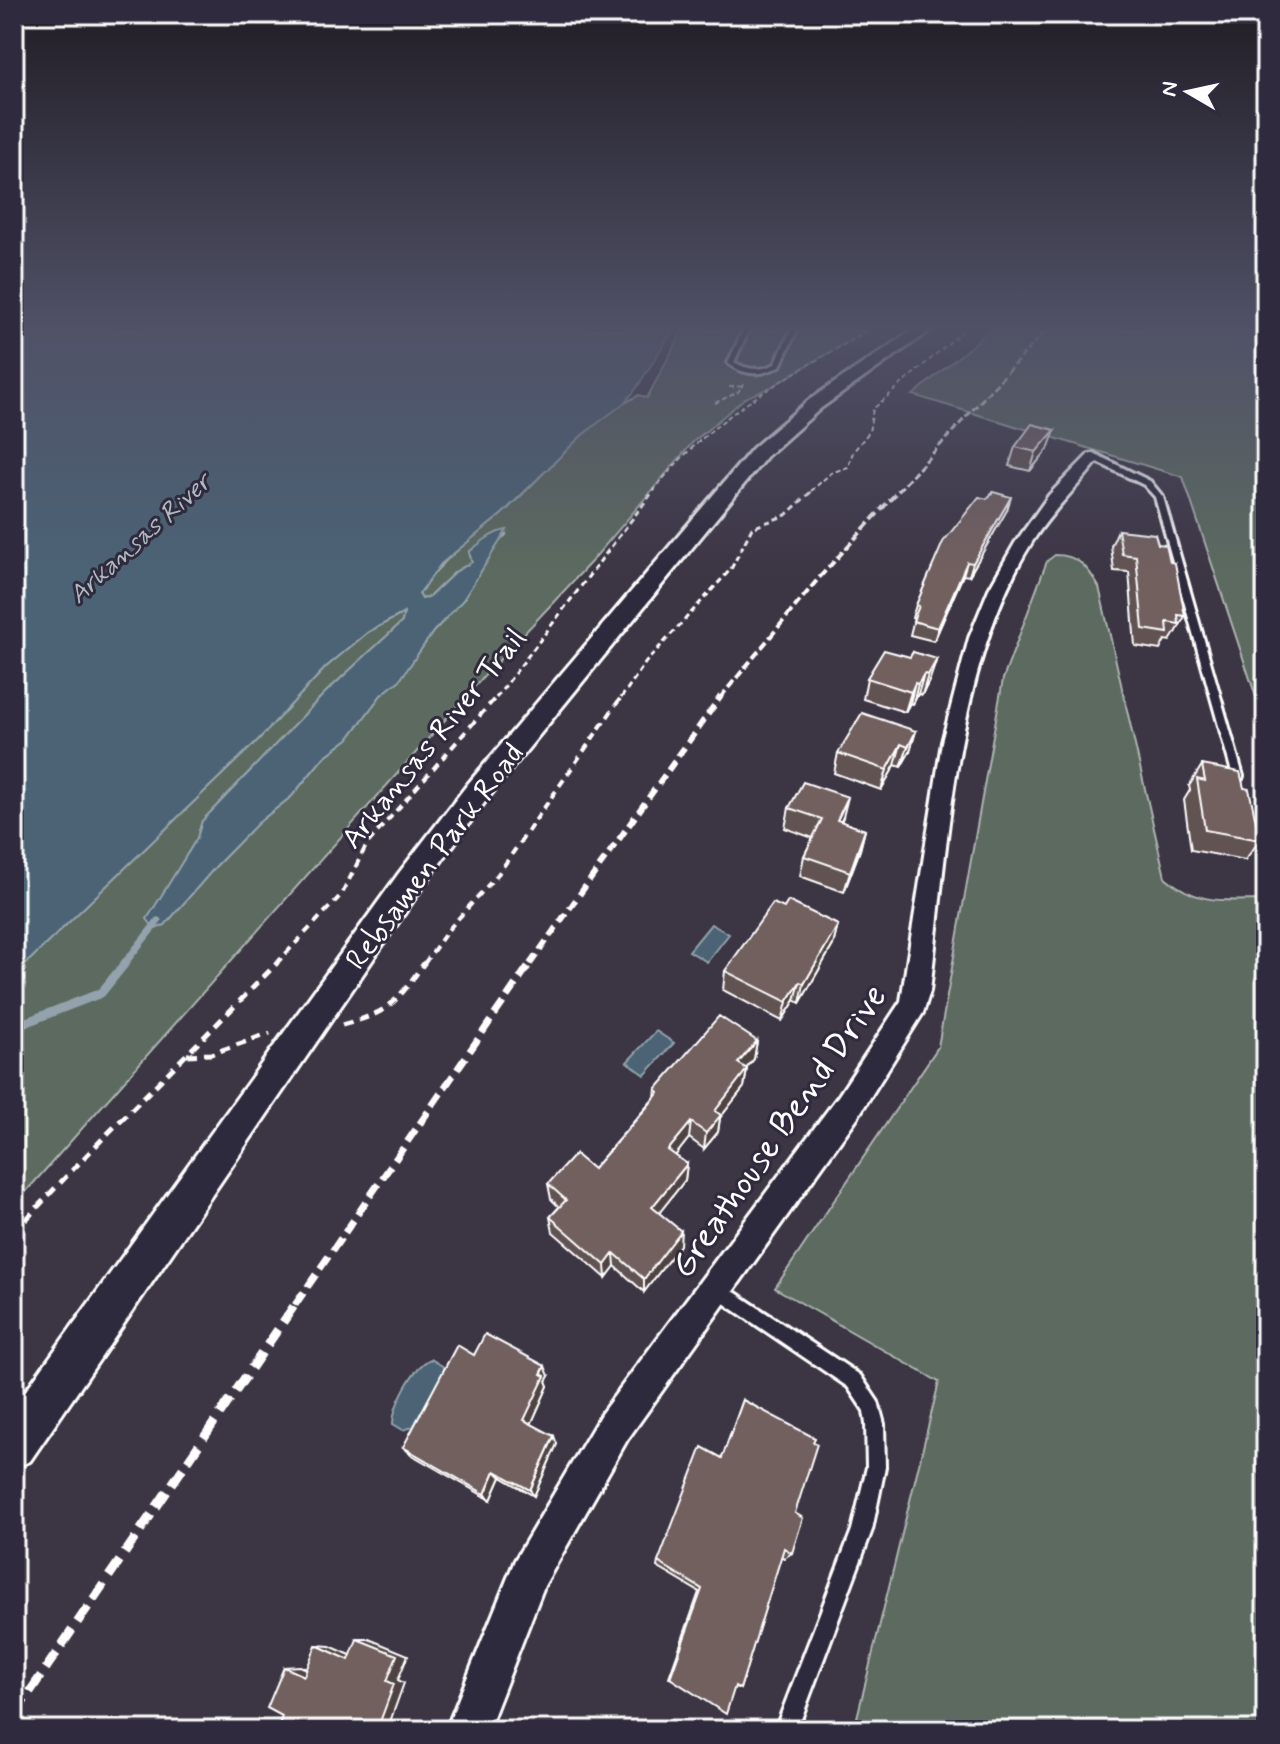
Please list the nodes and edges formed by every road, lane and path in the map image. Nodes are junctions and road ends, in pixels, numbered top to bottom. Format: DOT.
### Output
graph roads {
  1 [pos="734,411"];
  2 [pos="806,411"];
  3 [pos="873,411"];
  4 [pos="1094,457"];
  5 [pos="1238,776"];
  6 [pos="306,1029"];
  7 [pos="187,1055"];
  8 [pos="14,1233"];
  9 [pos="715,1287"];
  10 [pos="14,1445"];
  11 [pos="467,1730"];
  12 [pos="786,1730"];
  1 -- 7 [label="path, Arkansas River Trail"];
  2 -- 6 [label="street, Rebsamen Park Road"];
  3 -- 6 [label="path"];
  4 -- 5 [label="lane"];
  4 -- 9 [label="street, Greathouse Bend Drive"];
  6 -- 7 [label="path"];
  6 -- 10 [label="street, Rebsamen Park Road"];
  7 -- 8 [label="path, Arkansas River Trail"];
  9 -- 11 [label="street, Greathouse Bend Drive"];
  9 -- 12 [label="lane"];
}
